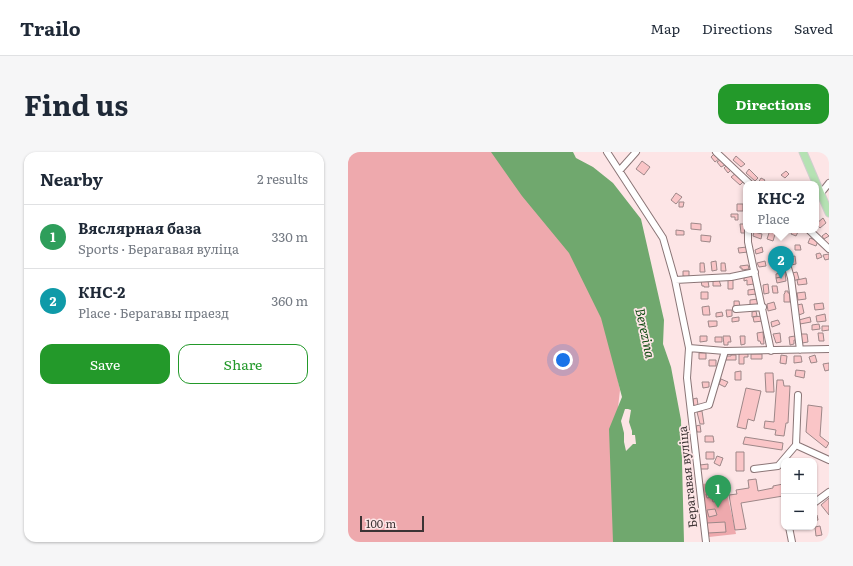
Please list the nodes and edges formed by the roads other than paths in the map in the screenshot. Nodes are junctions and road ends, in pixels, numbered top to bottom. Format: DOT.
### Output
graph roads {
  1 [pos="608,152"];
  2 [pos="636,152"];
  3 [pos="716,152"];
  4 [pos="803,152"];
  5 [pos="620,170"];
  6 [pos="747,181"];
  7 [pos="815,181"];
  8 [pos="829,183"];
  9 [pos="829,190"];
  10 [pos="820,193"];
  11 [pos="829,213"];
  12 [pos="748,233"];
  13 [pos="812,233"];
  14 [pos="829,250"];
  15 [pos="787,264"];
  16 [pos="755,272"];
  17 [pos="675,280"];
  18 [pos="763,307"];
  19 [pos="736,309"];
  20 [pos="689,348"];
  21 [pos="800,350"];
  22 [pos="829,350"];
  23 [pos="725,351"];
  24 [pos="771,351"];
  25 [pos="798,395"];
  26 [pos="691,410"];
  27 [pos="796,445"];
  28 [pos="829,460"];
  29 [pos="754,469"];
  30 [pos="829,492"];
  31 [pos="817,501"];
  32 [pos="790,530"];
  33 [pos="706,542"];
  34 [pos="792,542"];
  1 -- 5 [label="street, Берагавая вуліца"];
  2 -- 5 [label="street"];
  3 -- 6 [label="street"];
  4 -- 7 [label="main road"];
  5 -- 17 [label="street, Берагавая вуліца"];
  8 -- 10 [label="street"];
  9 -- 10 [label="street"];
  10 -- 11 [label="main road"];
  12 -- 16 [label="street"];
  13 -- 14 [label="street"];
  15 -- 21 [label="street"];
  16 -- 17 [label="street"];
  16 -- 18 [label="street"];
  17 -- 20 [label="street, Берагавая вуліца"];
  18 -- 19 [label="street"];
  18 -- 24 [label="street"];
  20 -- 23 [label="street"];
  20 -- 26 [label="street, Берагавая вуліца"];
  21 -- 22 [label="street"];
  21 -- 24 [label="street"];
  23 -- 24 [label="street"];
  23 -- 26 [label="street, Берагавая вуліца"];
  25 -- 27 [label="street"];
  26 -- 33 [label="street, Берагавая вуліца"];
  27 -- 28 [label="street"];
  27 -- 29 [label="street"];
  30 -- 31 [label="street"];
  32 -- 34 [label="street"];
}
